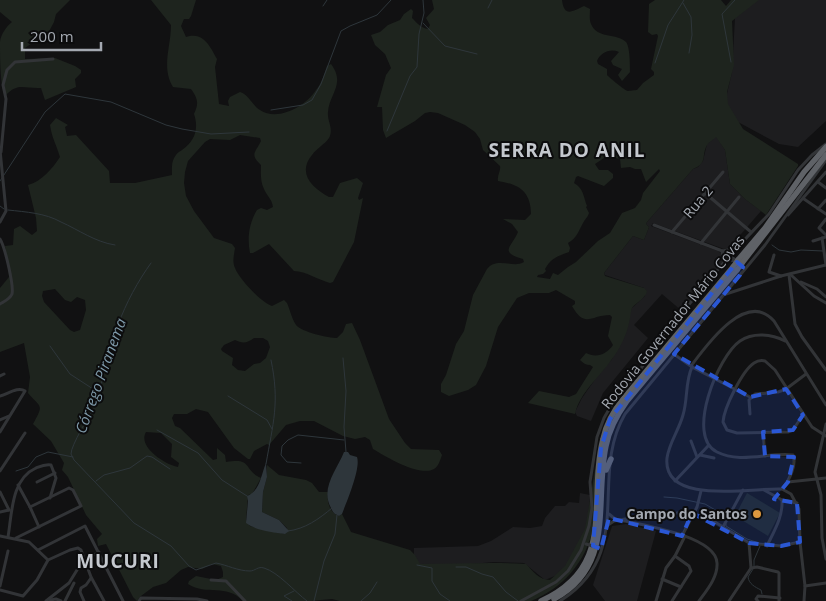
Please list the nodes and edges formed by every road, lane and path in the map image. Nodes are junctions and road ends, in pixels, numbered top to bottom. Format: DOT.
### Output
graph roads {
  1 [pos="53,59"];
  2 [pos="826,146"];
  3 [pos="1,151"];
  4 [pos="826,155"];
  5 [pos="826,160"];
  6 [pos="723,172"];
  7 [pos="826,172"];
  8 [pos="818,182"];
  9 [pos="826,188"];
  10 [pos="705,193"];
  11 [pos="739,197"];
  12 [pos="804,199"];
  13 [pos="826,200"];
  14 [pos="818,209"];
  15 [pos="727,211"];
  16 [pos="826,214"];
  17 [pos="826,219"];
  18 [pos="782,221"];
  19 [pos="0,222"];
  20 [pos="654,225"];
  21 [pos="672,232"];
  22 [pos="751,232"];
  23 [pos="825,236"];
  24 [pos="0,240"];
  25 [pos="813,240"];
  26 [pos="700,243"];
  27 [pos="738,247"];
  28 [pos="722,251"];
  29 [pos="730,255"];
  30 [pos="774,255"];
  31 [pos="724,263"];
  32 [pos="826,265"];
  33 [pos="738,266"];
  34 [pos="790,275"];
  35 [pos="781,276"];
  36 [pos="808,286"];
  37 [pos="725,294"];
  38 [pos="826,297"];
  39 [pos="1,303"];
  40 [pos="826,303"];
  41 [pos="785,340"];
  42 [pos="674,354"];
  43 [pos="692,366"];
  44 [pos="826,370"];
  45 [pos="806,374"];
  46 [pos="714,377"];
  47 [pos="786,389"];
  48 [pos="735,390"];
  49 [pos="0,396"];
  50 [pos="750,398"];
  51 [pos="826,405"];
  52 [pos="10,414"];
  53 [pos="750,414"];
  54 [pos="803,415"];
  55 [pos="0,420"];
  56 [pos="826,424"];
  57 [pos="0,432"];
  58 [pos="763,432"];
  59 [pos="25,433"];
  60 [pos="824,435"];
  61 [pos="691,441"];
  62 [pos="708,446"];
  63 [pos="698,456"];
  64 [pos="765,456"];
  65 [pos="714,458"];
  66 [pos="611,459"];
  67 [pos="0,471"];
  68 [pos="55,473"];
  69 [pos="604,474"];
  70 [pos="816,478"];
  71 [pos="826,478"];
  72 [pos="675,481"];
  73 [pos="37,482"];
  74 [pos="788,482"];
  75 [pos="18,484"];
  76 [pos="782,489"];
  77 [pos="743,490"];
  78 [pos="763,490"];
  79 [pos="701,491"];
  80 [pos="0,492"];
  81 [pos="50,498"];
  82 [pos="782,500"];
  83 [pos="797,503"];
  84 [pos="30,507"];
  85 [pos="11,510"];
  86 [pos="0,512"];
  87 [pos="694,513"];
  88 [pos="608,514"];
  89 [pos="622,521"];
  90 [pos="608,525"];
  91 [pos="38,527"];
  92 [pos="723,527"];
  93 [pos="0,536"];
  94 [pos="684,536"];
  95 [pos="8,537"];
  96 [pos="16,538"];
  97 [pos="800,542"];
  98 [pos="585,543"];
  99 [pos="749,543"];
  100 [pos="767,546"];
  101 [pos="600,549"];
  102 [pos="38,550"];
  103 [pos="8,551"];
  104 [pos="99,552"];
  105 [pos="676,556"];
  106 [pos="48,560"];
  107 [pos="85,560"];
  108 [pos="826,560"];
  109 [pos="751,568"];
  110 [pos="77,570"];
  111 [pos="91,577"];
  112 [pos="662,579"];
  113 [pos="211,580"];
  114 [pos="71,583"];
  115 [pos="826,583"];
  116 [pos="805,586"];
  117 [pos="681,587"];
  118 [pos="0,588"];
  119 [pos="81,588"];
  120 [pos="768,597"];
  121 [pos="167,600"];
  122 [pos="196,600"];
  123 [pos="780,600"];
  124 [pos="47,601"];
  125 [pos="61,601"];
  126 [pos="66,601"];
  127 [pos="84,601"];
  128 [pos="104,601"];
  129 [pos="123,601"];
  130 [pos="139,601"];
  131 [pos="207,601"];
  132 [pos="245,601"];
  133 [pos="521,601"];
  134 [pos="541,601"];
  135 [pos="550,601"];
  136 [pos="560,601"];
  137 [pos="656,601"];
  138 [pos="672,601"];
  139 [pos="699,601"];
  140 [pos="729,601"];
  141 [pos="758,601"];
  142 [pos="763,601"];
  143 [pos="804,601"];
  1 -- 3 [label="street"];
  2 -- 22 [label="street, Rodovia Governador Mário Covas"];
  2 -- 33 [label="highway, Rodovia Governador Mário Covas"];
  3 -- 19 [label="street"];
  4 -- 33 [label="highway, Rodovia Governador Mário Covas"];
  5 -- 18 [label="street"];
  6 -- 10 [label="street, Rua 2"];
  7 -- 8 [label="street"];
  8 -- 9 [label="street"];
  8 -- 12 [label="street"];
  10 -- 15 [label="street"];
  10 -- 21 [label="street, Rua 2"];
  11 -- 15 [label="street"];
  12 -- 14 [label="street"];
  12 -- 18 [label="street"];
  13 -- 14 [label="street"];
  14 -- 16 [label="street"];
  15 -- 22 [label="street"];
  15 -- 26 [label="street"];
  17 -- 23 [label="street"];
  18 -- 33 [label="street"];
  20 -- 21 [label="street"];
  21 -- 26 [label="street"];
  22 -- 27 [label="street, Rodovia Governador Mário Covas"];
  23 -- 25 [label="street"];
  23 -- 32 [label="street"];
  24 -- 39 [label="street"];
  26 -- 28 [label="street"];
  27 -- 28 [label="street"];
  27 -- 29 [label="street, Rodovia Governador Mário Covas"];
  28 -- 29 [label="street"];
  28 -- 31 [label="street"];
  29 -- 31 [label="street, Rodovia Governador Mário Covas"];
  29 -- 33 [label="street"];
  30 -- 35 [label="street"];
  31 -- 33 [label="street"];
  31 -- 98 [label="street, Rodovia Governador Mário Covas"];
  32 -- 34 [label="street"];
  33 -- 37 [label="street"];
  33 -- 69 [label="highway, Rodovia Governador Mário Covas"];
  33 -- 134 [label="highway, Rodovia Governador Mário Covas"];
  34 -- 35 [label="street"];
  34 -- 36 [label="street"];
  34 -- 44 [label="street"];
  35 -- 37 [label="street"];
  36 -- 38 [label="street"];
  36 -- 40 [label="street"];
  37 -- 42 [label="street"];
  41 -- 43 [label="street"];
  41 -- 45 [label="street"];
  41 -- 46 [label="street"];
  42 -- 43 [label="street"];
  42 -- 66 [label="street"];
  43 -- 46 [label="street"];
  43 -- 72 [label="street"];
  45 -- 47 [label="street"];
  45 -- 51 [label="street"];
  46 -- 48 [label="street"];
  46 -- 62 [label="street"];
  47 -- 48 [label="street"];
  47 -- 50 [label="street"];
  47 -- 54 [label="street"];
  48 -- 50 [label="street"];
  48 -- 58 [label="street"];
  49 -- 52 [label="street"];
  50 -- 53 [label="street"];
  52 -- 55 [label="street"];
  52 -- 57 [label="street"];
  54 -- 58 [label="street"];
  54 -- 60 [label="street"];
  56 -- 60 [label="street"];
  58 -- 64 [label="street"];
  59 -- 67 [label="street"];
  60 -- 70 [label="street"];
  61 -- 63 [label="street"];
  62 -- 63 [label="street"];
  62 -- 64 [label="street"];
  63 -- 65 [label="street"];
  63 -- 72 [label="street"];
  64 -- 74 [label="street"];
  66 -- 69 [label="highway"];
  66 -- 88 [label="street"];
  68 -- 73 [label="street"];
  68 -- 75 [label="street"];
  68 -- 81 [label="street"];
  69 -- 135 [label="highway, Rodovia Governador Mário Covas"];
  70 -- 71 [label="street"];
  70 -- 74 [label="street"];
  70 -- 108 [label="street"];
  72 -- 79 [label="street"];
  74 -- 76 [label="street"];
  75 -- 84 [label="street"];
  75 -- 85 [label="street"];
  76 -- 78 [label="street"];
  76 -- 83 [label="street"];
  77 -- 78 [label="street"];
  77 -- 79 [label="street"];
  77 -- 92 [label="street"];
  78 -- 82 [label="street"];
  79 -- 87 [label="street"];
  80 -- 85 [label="street"];
  81 -- 84 [label="street"];
  81 -- 91 [label="street"];
  82 -- 83 [label="street"];
  82 -- 100 [label="street"];
  83 -- 97 [label="street"];
  84 -- 91 [label="street"];
  85 -- 86 [label="street"];
  85 -- 95 [label="street"];
  87 -- 89 [label="street"];
  87 -- 92 [label="street"];
  87 -- 94 [label="street"];
  88 -- 89 [label="street"];
  88 -- 90 [label="street"];
  89 -- 90 [label="street"];
  89 -- 94 [label="street"];
  90 -- 101 [label="street"];
  91 -- 96 [label="street"];
  92 -- 99 [label="street"];
  93 -- 95 [label="street"];
  94 -- 105 [label="street"];
  94 -- 139 [label="street"];
  95 -- 96 [label="street"];
  96 -- 102 [label="street"];
  97 -- 100 [label="street"];
  97 -- 116 [label="street"];
  98 -- 101 [label="street, bridge"];
  98 -- 133 [label="street, Rodovia Governador Mário Covas"];
  99 -- 100 [label="street"];
  99 -- 109 [label="street"];
  101 -- 136 [label="street"];
  102 -- 104 [label="street"];
  102 -- 106 [label="street"];
  103 -- 118 [label="street"];
  104 -- 107 [label="street"];
  104 -- 129 [label="street"];
  105 -- 112 [label="street"];
  105 -- 117 [label="street"];
  106 -- 107 [label="street"];
  106 -- 118 [label="street"];
  107 -- 111 [label="street"];
  109 -- 123 [label="street"];
  109 -- 140 [label="street"];
  110 -- 114 [label="street"];
  111 -- 119 [label="street"];
  111 -- 128 [label="street"];
  112 -- 117 [label="street"];
  112 -- 137 [label="street"];
  113 -- 132 [label="street"];
  114 -- 119 [label="street"];
  114 -- 124 [label="street"];
  114 -- 126 [label="street"];
  115 -- 116 [label="street"];
  116 -- 143 [label="street"];
  117 -- 138 [label="street"];
  119 -- 127 [label="street"];
  120 -- 123 [label="street"];
  120 -- 141 [label="street"];
  120 -- 142 [label="street"];
  121 -- 122 [label="street"];
  121 -- 130 [label="street"];
  122 -- 131 [label="street"];
  124 -- 125 [label="street"];
}
